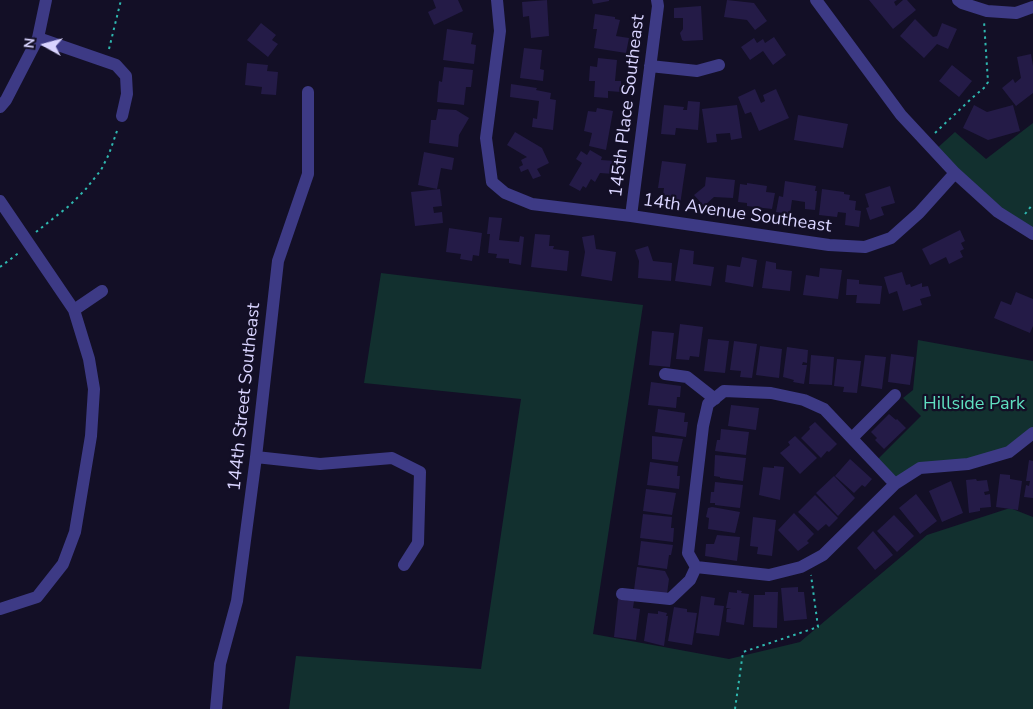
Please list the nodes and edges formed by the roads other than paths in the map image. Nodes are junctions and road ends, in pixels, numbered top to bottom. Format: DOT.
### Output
graph roads {
  1 [pos="46,0"];
  2 [pos="497,0"];
  3 [pos="657,0"];
  4 [pos="816,0"];
  5 [pos="960,1"];
  6 [pos="1033,7"];
  7 [pos="38,38"];
  8 [pos="719,65"];
  9 [pos="650,66"];
  10 [pos="308,92"];
  11 [pos="0,107"];
  12 [pos="122,116"];
  13 [pos="955,173"];
  14 [pos="0,201"];
  15 [pos="632,216"];
  16 [pos="1033,234"];
  17 [pos="102,291"];
  18 [pos="74,310"];
  19 [pos="665,374"];
  20 [pos="895,394"];
  21 [pos="712,402"];
  22 [pos="1033,433"];
  23 [pos="852,438"];
  24 [pos="256,457"];
  25 [pos="895,484"];
  26 [pos="404,564"];
  27 [pos="696,567"];
  28 [pos="622,594"];
  29 [pos="0,609"];
  30 [pos="216,709"];
  1 -- 7 [label="street"];
  2 -- 15 [label="street, 14th Avenue Southeast"];
  3 -- 9 [label="street, 145th Place Southeast"];
  4 -- 13 [label="street"];
  5 -- 6 [label="street"];
  7 -- 11 [label="street"];
  7 -- 12 [label="street"];
  8 -- 9 [label="street"];
  9 -- 15 [label="street, 145th Place Southeast"];
  10 -- 24 [label="street, 144th Street Southeast"];
  13 -- 15 [label="street, 14th Avenue Southeast"];
  13 -- 16 [label="street"];
  14 -- 18 [label="street"];
  17 -- 18 [label="street"];
  18 -- 29 [label="street"];
  19 -- 21 [label="street"];
  20 -- 23 [label="street"];
  21 -- 23 [label="street"];
  21 -- 27 [label="street"];
  22 -- 25 [label="street"];
  23 -- 25 [label="street"];
  24 -- 26 [label="street"];
  24 -- 30 [label="street, 144th Street Southeast"];
  25 -- 27 [label="street"];
  27 -- 28 [label="street"];
}
